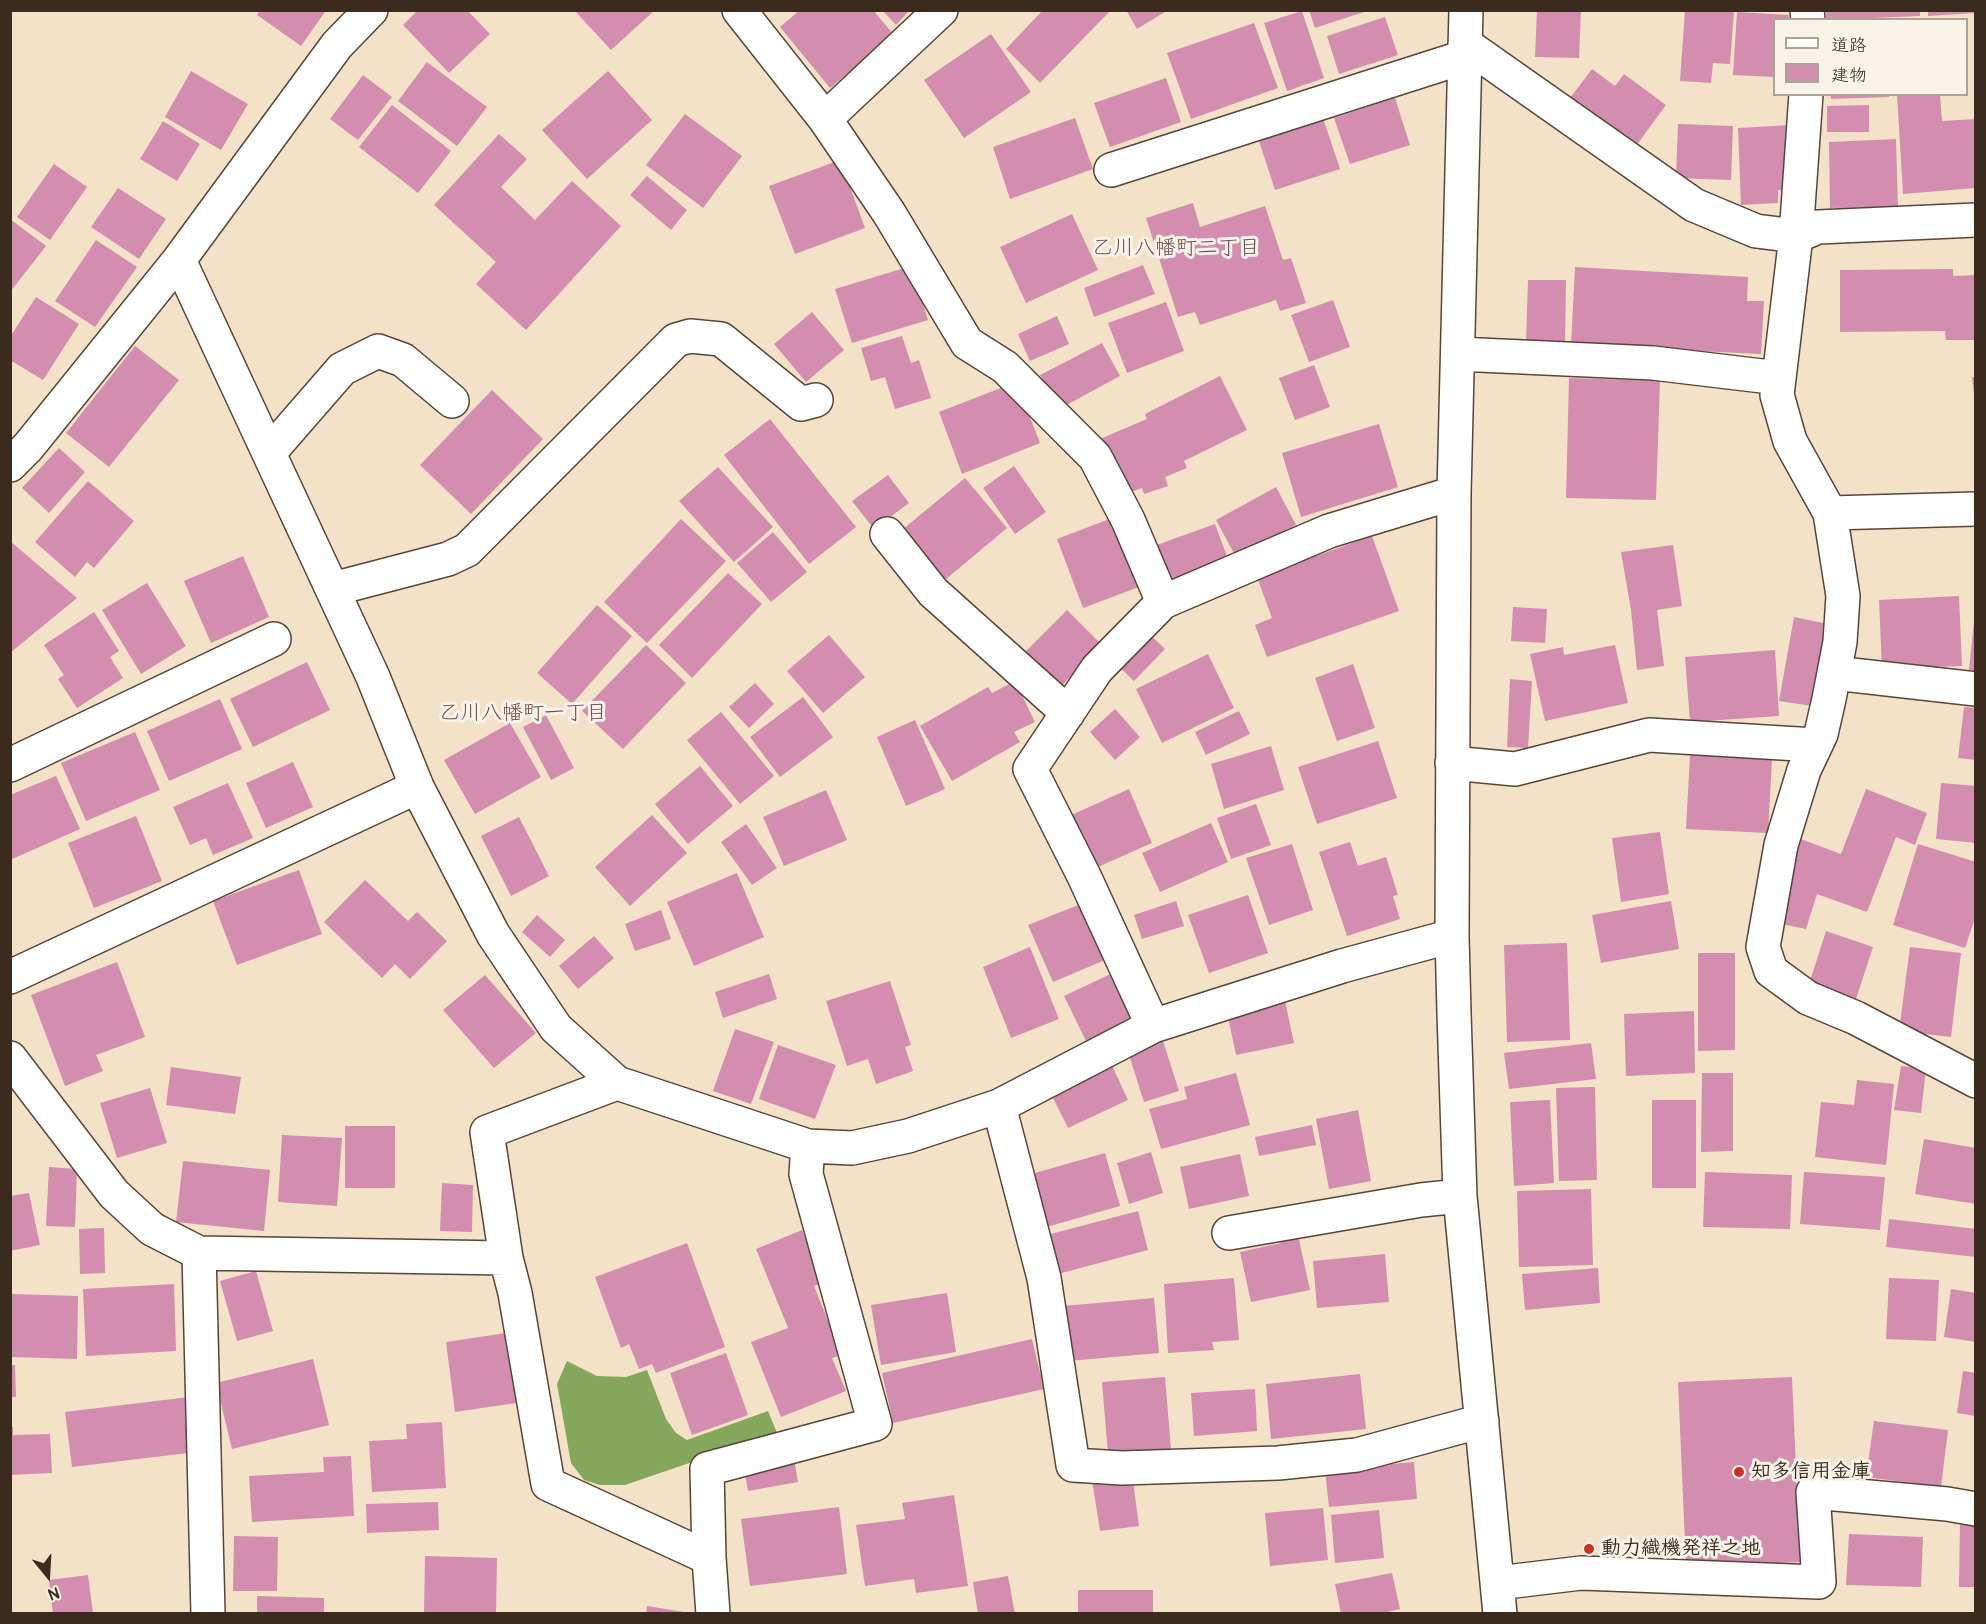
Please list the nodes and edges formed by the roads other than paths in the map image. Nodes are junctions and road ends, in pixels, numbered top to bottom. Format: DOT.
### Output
graph roads {
  1 [pos="371,10"];
  2 [pos="739,10"];
  3 [pos="941,10"];
  4 [pos="1463,27"];
  5 [pos="1806,96"];
  6 [pos="825,119"];
  7 [pos="1111,170"];
  8 [pos="1976,220"];
  9 [pos="1796,236"];
  10 [pos="179,260"];
  11 [pos="1458,354"];
  12 [pos="1779,378"];
  13 [pos="816,400"];
  14 [pos="452,401"];
  15 [pos="269,453"];
  16 [pos="10,465"];
  17 [pos="1454,493"];
  18 [pos="1976,509"];
  19 [pos="1830,513"];
  20 [pos="887,534"];
  21 [pos="333,589"];
  22 [pos="1162,602"];
  23 [pos="274,639"];
  24 [pos="1834,673"];
  25 [pos="1976,689"];
  26 [pos="1068,713"];
  27 [pos="1815,745"];
  28 [pos="1452,763"];
  29 [pos="10,765"];
  30 [pos="417,787"];
  31 [pos="1452,936"];
  32 [pos="10,977"];
  33 [pos="1154,1026"];
  34 [pos="10,1058"];
  35 [pos="1976,1081"];
  36 [pos="617,1083"];
  37 [pos="999,1106"];
  38 [pos="808,1146"];
  39 [pos="1460,1196"];
  40 [pos="1229,1233"];
  41 [pos="199,1253"];
  42 [pos="506,1258"];
  43 [pos="1482,1421"];
  44 [pos="1976,1509"];
  45 [pos="709,1558"];
  46 [pos="1499,1598"];
  47 [pos="208,1614"];
  48 [pos="713,1614"];
  1 -- 10 [label="street"];
  2 -- 6 [label="street"];
  3 -- 6 [label="street"];
  4 -- 7 [label="street"];
  4 -- 9 [label="street"];
  4 -- 11 [label="street"];
  5 -- 9 [label="street"];
  6 -- 22 [label="street"];
  8 -- 9 [label="street"];
  9 -- 12 [label="street"];
  10 -- 15 [label="street"];
  10 -- 16 [label="street"];
  11 -- 12 [label="street"];
  11 -- 17 [label="street"];
  12 -- 19 [label="street"];
  13 -- 21 [label="street"];
  14 -- 15 [label="street"];
  15 -- 21 [label="street"];
  17 -- 22 [label="street"];
  17 -- 28 [label="street"];
  18 -- 19 [label="street"];
  19 -- 24 [label="street"];
  20 -- 26 [label="street"];
  21 -- 30 [label="street"];
  22 -- 26 [label="street"];
  23 -- 29 [label="street"];
  24 -- 25 [label="street"];
  24 -- 27 [label="street"];
  26 -- 33 [label="street"];
  27 -- 28 [label="street"];
  27 -- 35 [label="street"];
  28 -- 31 [label="street"];
  30 -- 32 [label="street"];
  30 -- 36 [label="street"];
  31 -- 33 [label="street"];
  31 -- 39 [label="street"];
  33 -- 37 [label="street"];
  34 -- 41 [label="street"];
  36 -- 38 [label="street"];
  36 -- 42 [label="street"];
  37 -- 38 [label="street"];
  37 -- 43 [label="street"];
  38 -- 45 [label="street"];
  39 -- 40 [label="street"];
  39 -- 43 [label="street"];
  41 -- 42 [label="street"];
  41 -- 47 [label="street"];
  42 -- 45 [label="street"];
  43 -- 46 [label="street"];
  44 -- 46 [label="street"];
  45 -- 48 [label="street"];
}
